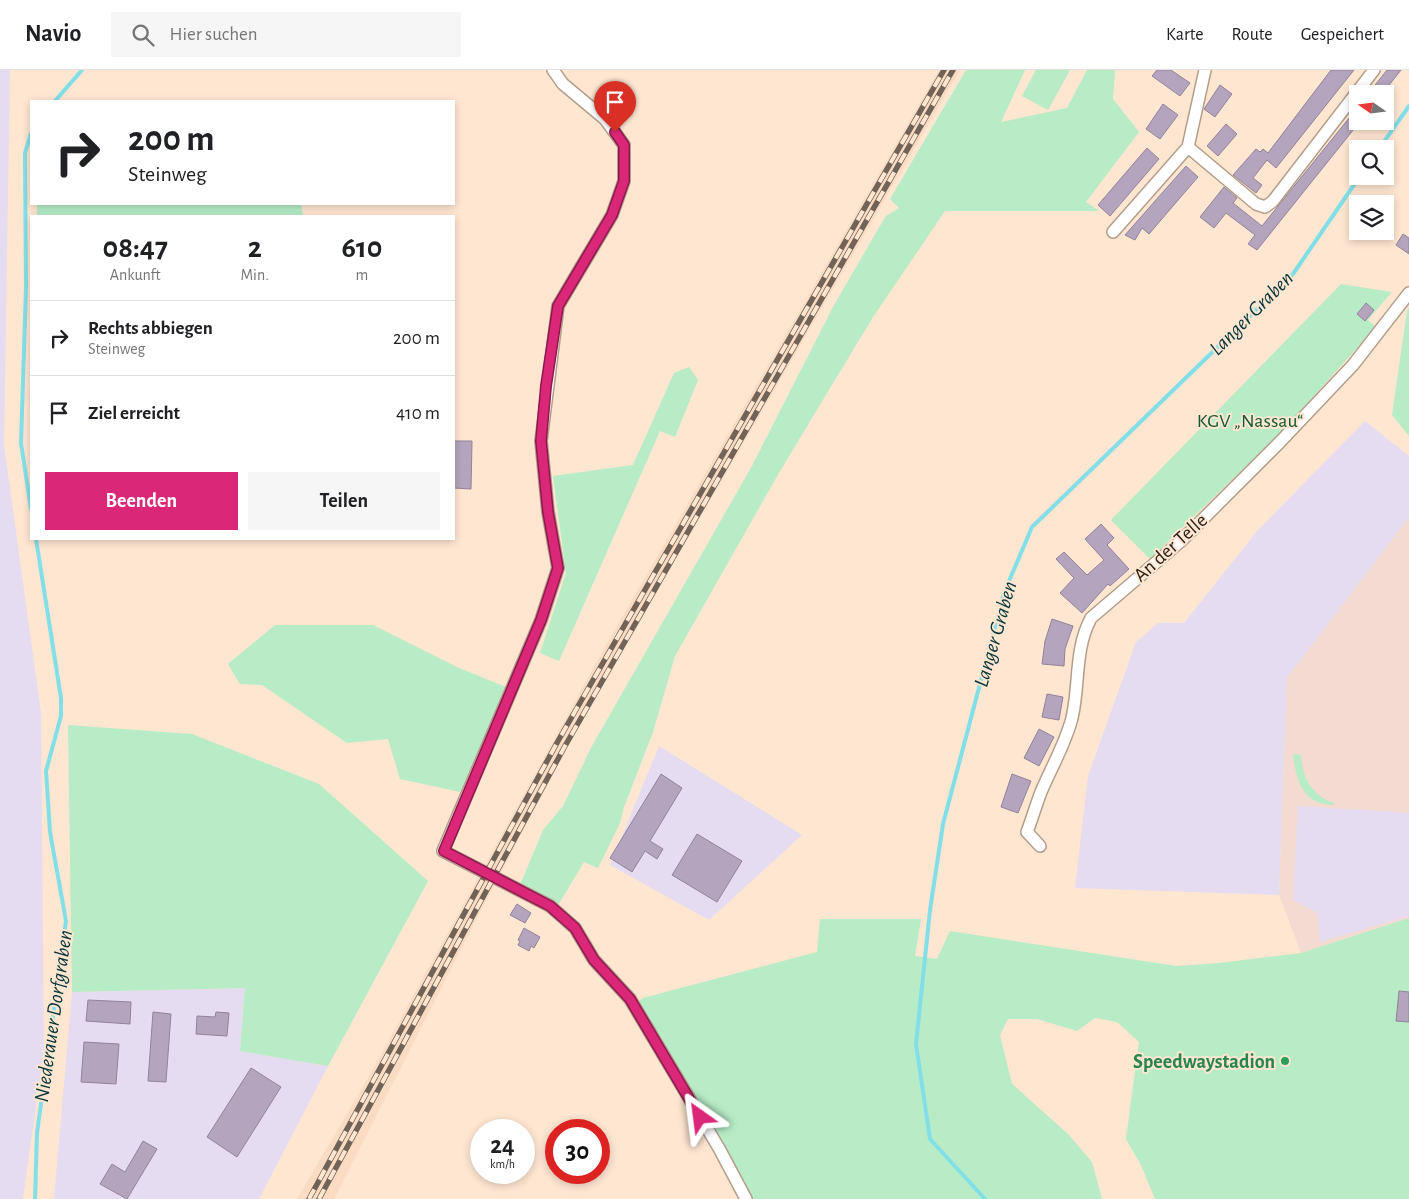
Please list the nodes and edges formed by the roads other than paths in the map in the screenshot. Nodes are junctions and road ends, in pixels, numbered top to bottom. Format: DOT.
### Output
graph roads {
  1 [pos="553,70"];
  2 [pos="1205,70"];
  3 [pos="1374,70"];
  4 [pos="1188,147"];
  5 [pos="1112,232"];
  6 [pos="1409,293"];
  7 [pos="1040,846"];
  8 [pos="746,1199"];
  1 -- 8 [label="street"];
  2 -- 4 [label="street"];
  3 -- 4 [label="street"];
  4 -- 5 [label="street"];
  6 -- 7 [label="street, An der Telle"];
}
